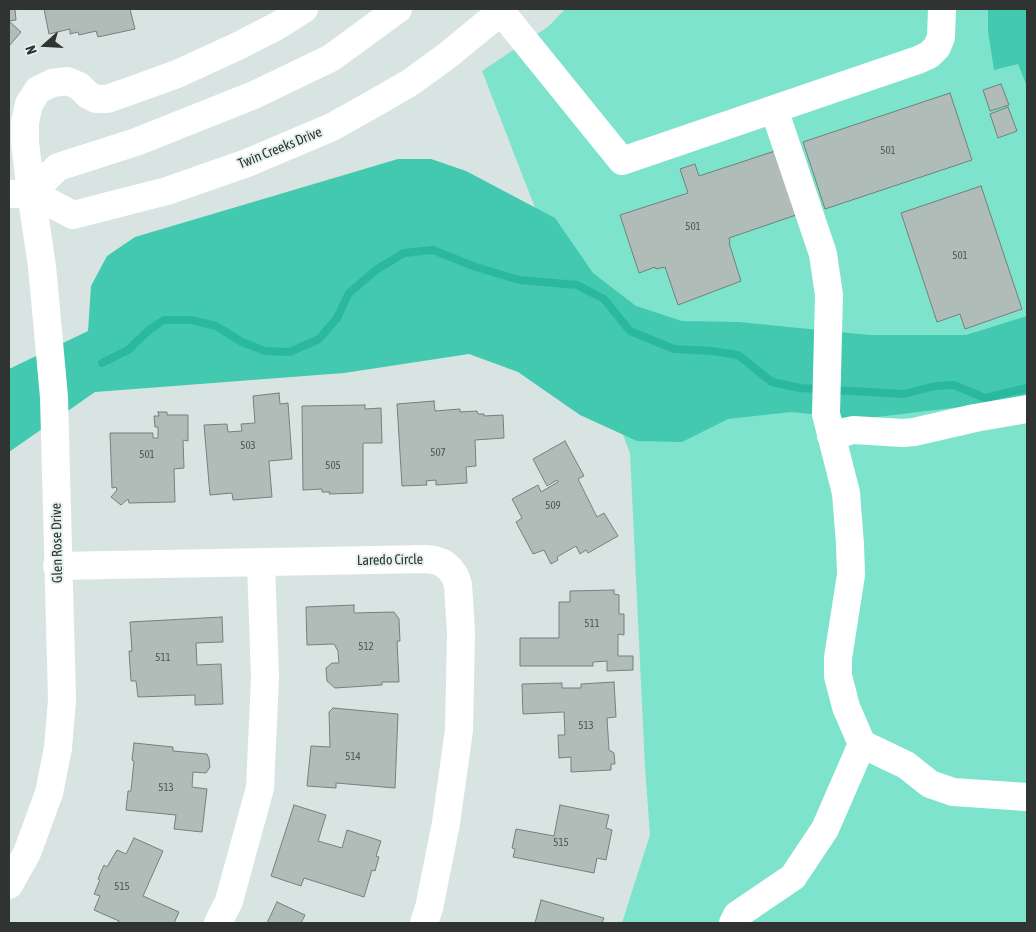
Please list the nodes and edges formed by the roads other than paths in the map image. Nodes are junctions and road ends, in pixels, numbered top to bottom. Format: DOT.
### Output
graph roads {
  1 [pos="304,9"];
  2 [pos="398,9"];
  3 [pos="942,9"];
  4 [pos="502,10"];
  5 [pos="774,109"];
  6 [pos="20,193"];
  7 [pos="1027,410"];
  8 [pos="829,425"];
  9 [pos="261,563"];
  10 [pos="57,566"];
  11 [pos="862,744"];
  12 [pos="1027,797"];
  13 [pos="9,884"];
  14 [pos="218,923"];
  15 [pos="424,923"];
  16 [pos="733,923"];
  1 -- 6 [label="street, Glen Rose Drive"];
  2 -- 6 [label="street"];
  3 -- 5 [label="street"];
  4 -- 5 [label="street"];
  4 -- 6 [label="street, Twin Creeks Drive"];
  5 -- 8 [label="street"];
  6 -- 10 [label="street, Glen Rose Drive"];
  7 -- 8 [label="street"];
  8 -- 11 [label="street"];
  9 -- 10 [label="street, Laredo Circle"];
  9 -- 14 [label="street"];
  9 -- 15 [label="street, Laredo Circle"];
  10 -- 13 [label="street, Glen Rose Drive"];
  11 -- 12 [label="street"];
  11 -- 16 [label="street"];
}
